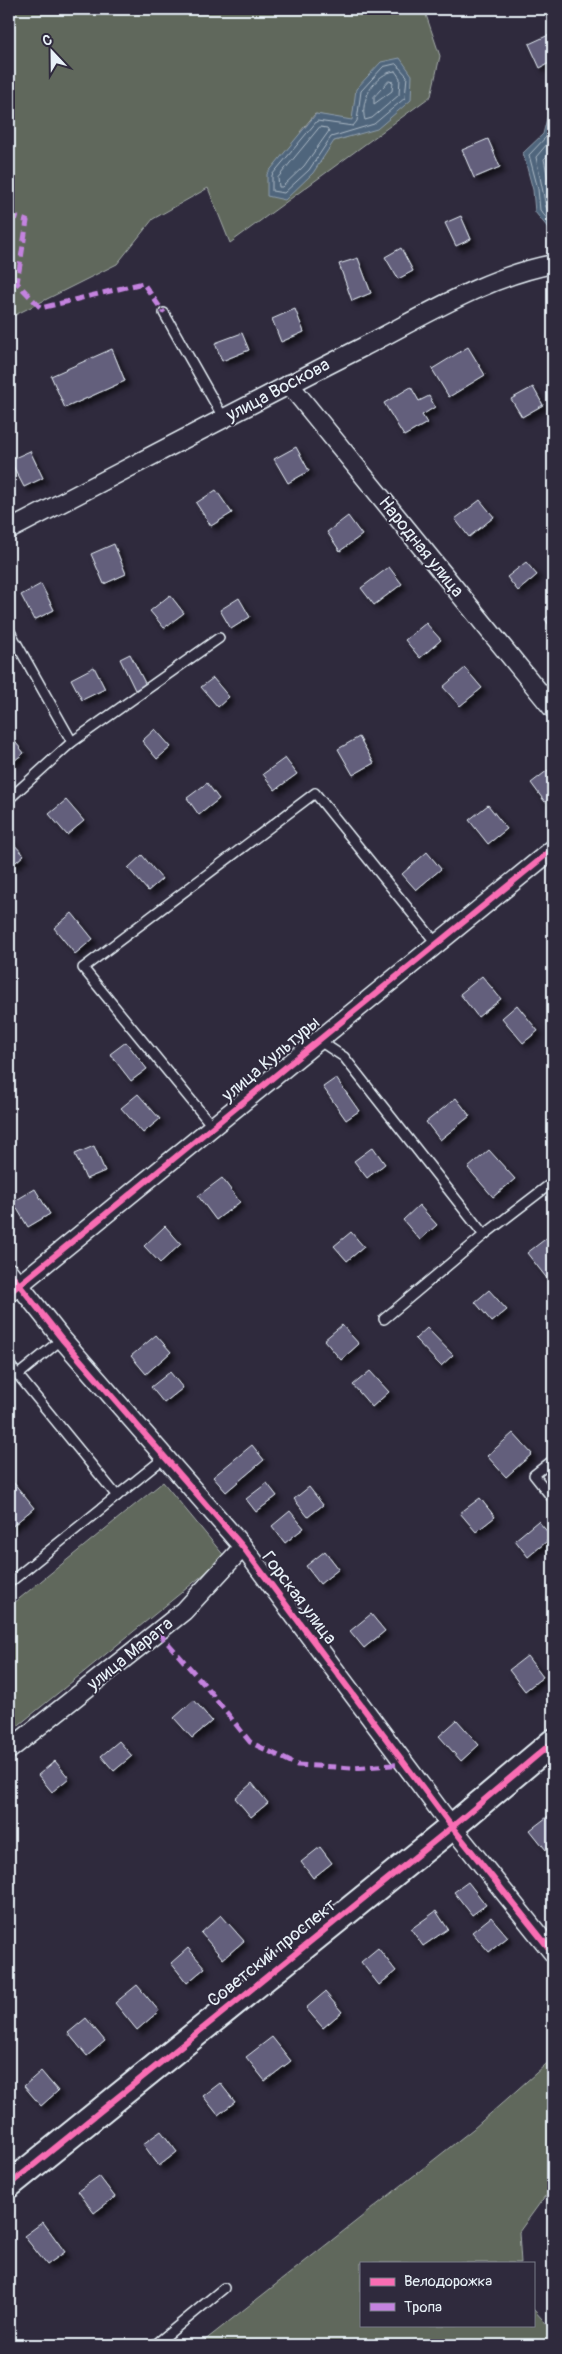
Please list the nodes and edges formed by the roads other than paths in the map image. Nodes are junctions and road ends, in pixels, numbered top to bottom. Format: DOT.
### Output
graph roads {
  1 [pos="553,264"];
  2 [pos="164,313"];
  3 [pos="289,384"];
  4 [pos="224,419"];
  5 [pos="9,530"];
  6 [pos="9,630"];
  7 [pos="219,638"];
  8 [pos="553,709"];
  9 [pos="72,742"];
  10 [pos="9,799"];
  11 [pos="553,849"];
  12 [pos="436,943"];
  13 [pos="318,1040"];
  14 [pos="213,1127"];
  15 [pos="553,1182"];
  16 [pos="484,1235"];
  17 [pos="12,1283"];
  18 [pos="384,1319"];
  19 [pos="62,1339"];
  20 [pos="9,1364"];
  21 [pos="18,1375"];
  22 [pos="164,1458"];
  23 [pos="553,1460"];
  24 [pos="117,1496"];
  25 [pos="553,1499"];
  26 [pos="243,1547"];
  27 [pos="9,1583"];
  28 [pos="553,1742"];
  29 [pos="9,1750"];
  30 [pos="452,1827"];
  31 [pos="553,1952"];
  32 [pos="9,2185"];
  33 [pos="224,2288"];
  34 [pos="155,2345"];
  1 -- 3 [label="street, улица Воскова"];
  2 -- 4 [label="lane"];
  3 -- 4 [label="street, улица Воскова"];
  3 -- 8 [label="street, Народная улица"];
  4 -- 5 [label="street, улица Воскова"];
  6 -- 9 [label="lane"];
  7 -- 9 [label="lane"];
  9 -- 10 [label="lane"];
  11 -- 12 [label="street, улица Культуры"];
  12 -- 13 [label="street, улица Культуры"];
  12 -- 14 [label="lane"];
  13 -- 14 [label="street, улица Культуры"];
  13 -- 16 [label="lane"];
  14 -- 17 [label="street, улица Культуры"];
  15 -- 16 [label="lane"];
  16 -- 18 [label="lane"];
  17 -- 19 [label="street, Горская улица"];
  19 -- 21 [label="lane"];
  19 -- 22 [label="street, Горская улица"];
  20 -- 21 [label="lane"];
  21 -- 24 [label="lane"];
  22 -- 24 [label="lane"];
  22 -- 26 [label="street, Горская улица"];
  23 -- 25 [label="lane"];
  24 -- 27 [label="lane"];
  26 -- 29 [label="street, улица Марата"];
  26 -- 30 [label="street, Горская улица"];
  28 -- 30 [label="street, Советский проспект"];
  30 -- 31 [label="street, Горская улица"];
  30 -- 32 [label="street, Советский проспект"];
  33 -- 34 [label="lane"];
}
